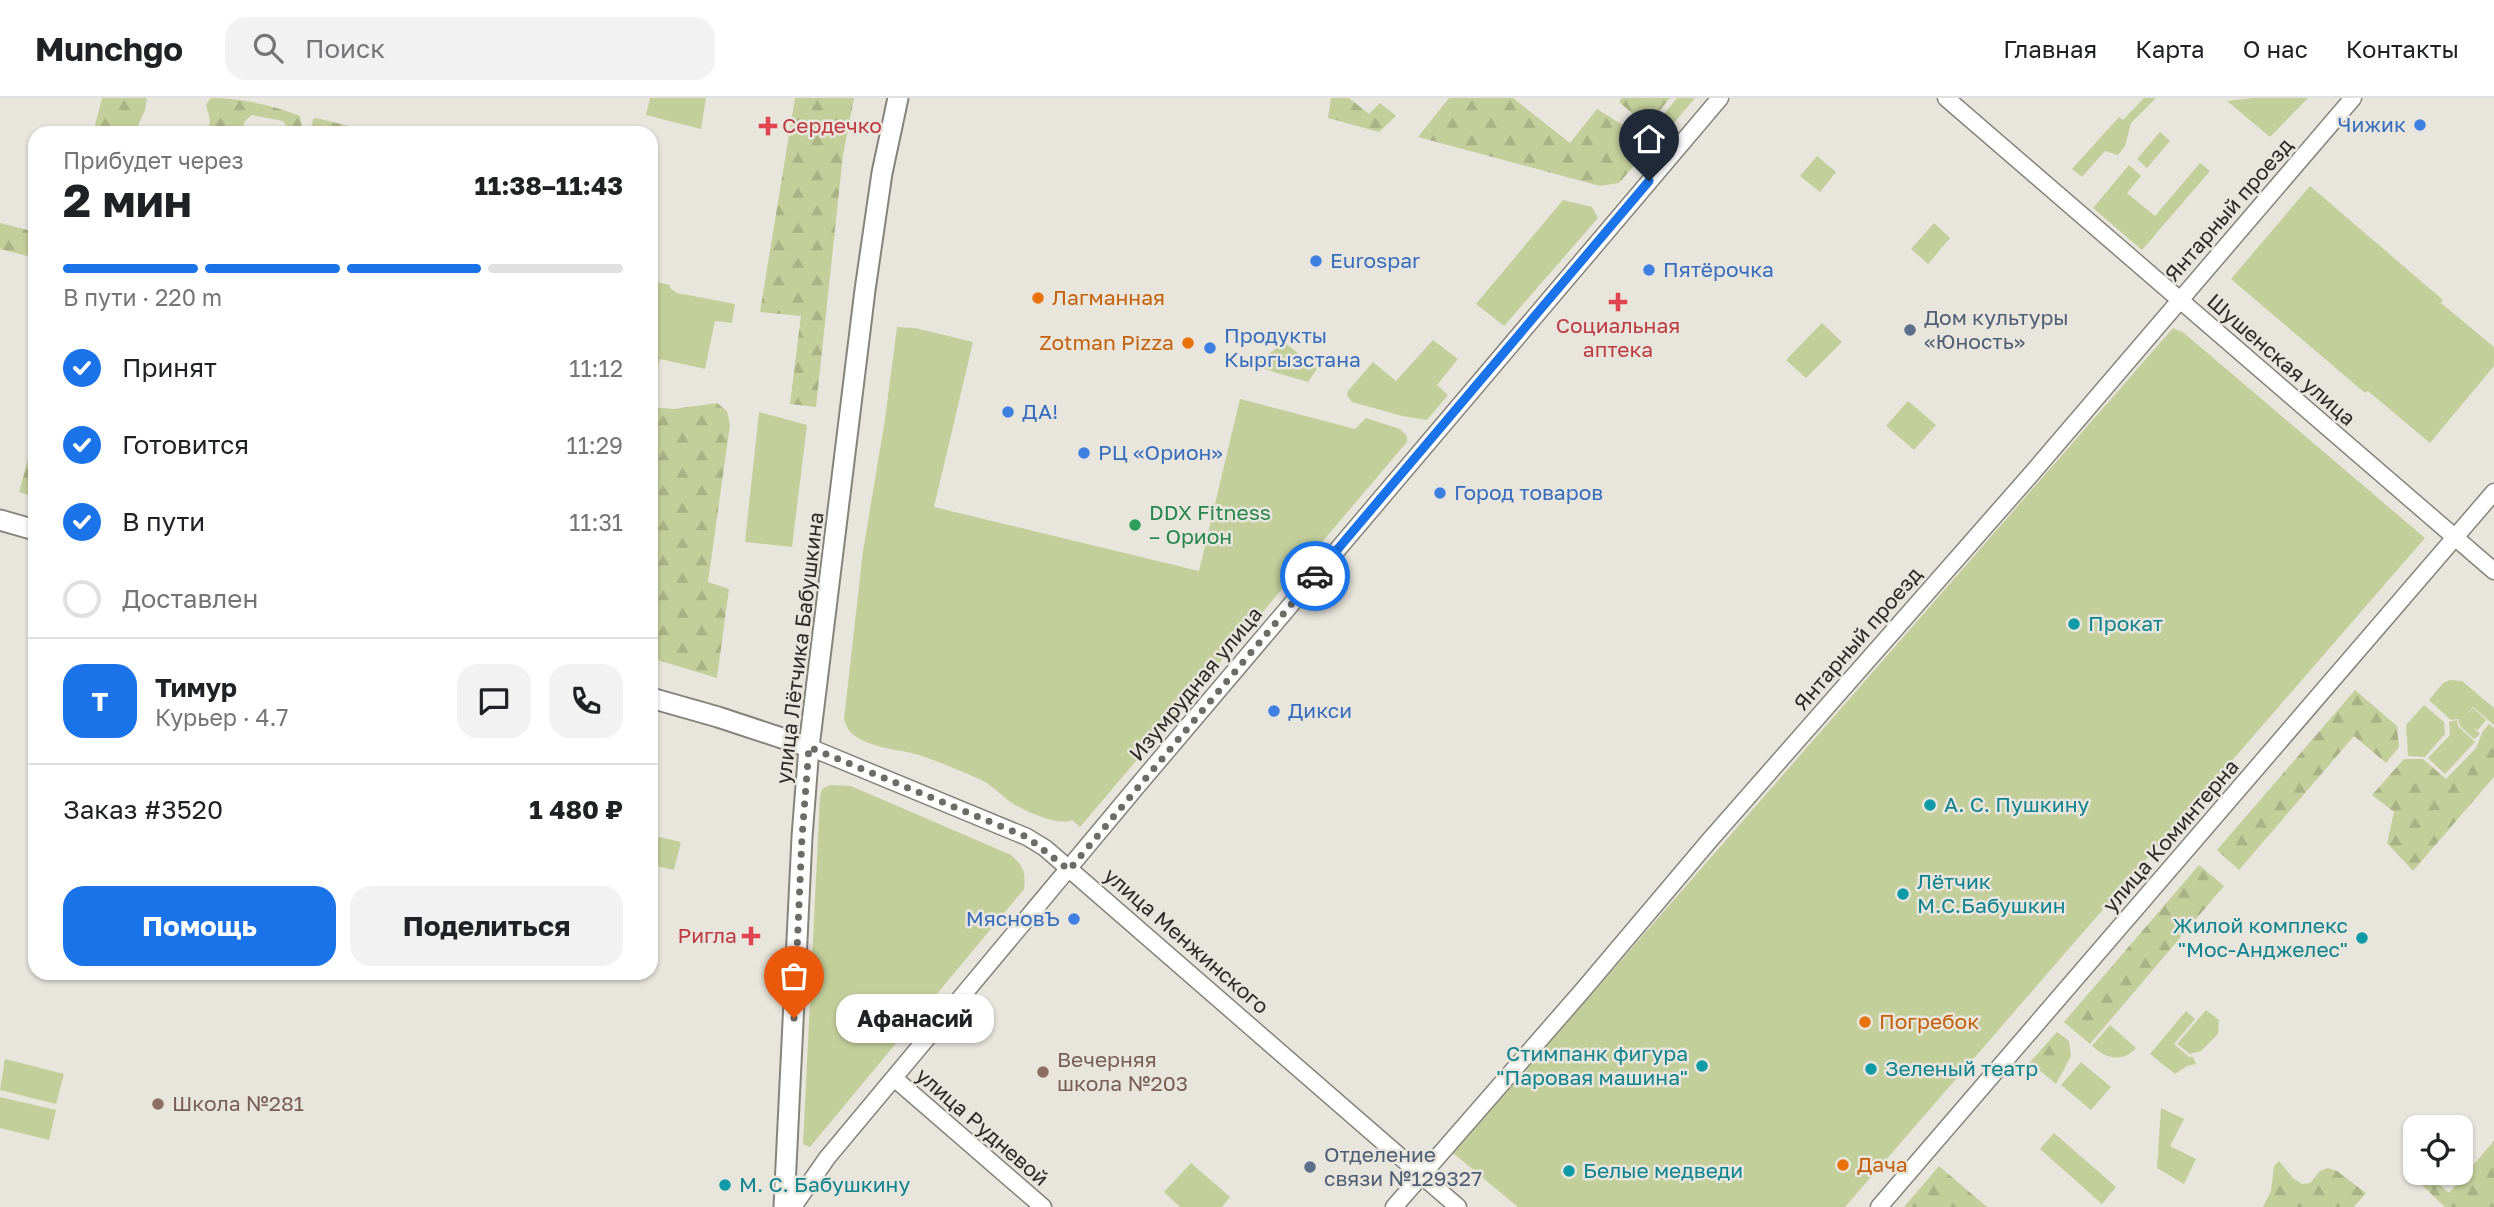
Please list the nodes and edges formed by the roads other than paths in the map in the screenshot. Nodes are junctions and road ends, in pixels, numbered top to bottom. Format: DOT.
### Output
graph roads {
  1 [pos="898,98"];
  2 [pos="1720,98"];
  3 [pos="1945,98"];
  4 [pos="2353,98"];
  5 [pos="2180,300"];
  6 [pos="2494,492"];
  7 [pos="0,520"];
  8 [pos="28,528"];
  9 [pos="2454,537"];
  10 [pos="2494,571"];
  11 [pos="658,700"];
  12 [pos="809,747"];
  13 [pos="1069,870"];
  14 [pos="894,1078"];
  15 [pos="1422,1176"];
  16 [pos="784,1207"];
  17 [pos="793,1207"];
  18 [pos="1043,1207"];
  19 [pos="1394,1207"];
  20 [pos="1458,1207"];
  21 [pos="1879,1207"];
  1 -- 12 [label="main road, улица Лётчика Бабушкина"];
  2 -- 13 [label="street, Изумрудная улица"];
  3 -- 5 [label="street, Шушенская улица"];
  4 -- 5 [label="street, Янтарный проезд"];
  5 -- 9 [label="street, Шушенская улица"];
  5 -- 15 [label="street, Янтарный проезд"];
  6 -- 9 [label="street, улица Коминтерна"];
  7 -- 8 [label="main road"];
  9 -- 10 [label="street, Шушенская улица"];
  9 -- 21 [label="street, улица Коминтерна"];
  11 -- 12 [label="main road, улица Менжинского"];
  12 -- 13 [label="street, улица Менжинского"];
  12 -- 16 [label="main road, улица Лётчика Бабушкина"];
  13 -- 14 [label="street, Изумрудная улица"];
  13 -- 15 [label="street, улица Менжинского"];
  14 -- 17 [label="street, Изумрудная улица"];
  14 -- 18 [label="street, улица Рудневой"];
  15 -- 19 [label="street, Янтарный проезд"];
  15 -- 20 [label="street, улица Менжинского"];
}
